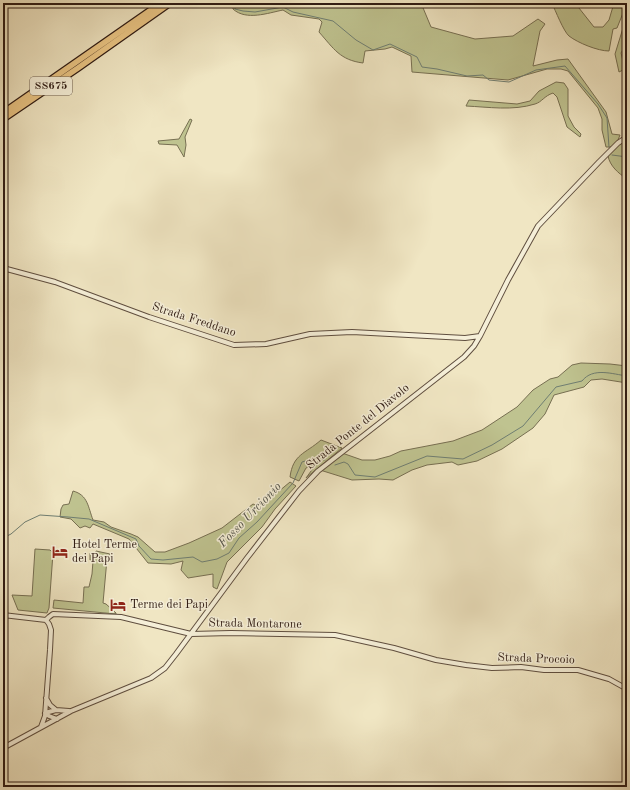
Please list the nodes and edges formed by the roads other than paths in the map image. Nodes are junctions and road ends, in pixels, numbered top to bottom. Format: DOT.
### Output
graph roads {
  1 [pos="161,3"];
  2 [pos="170,3"];
  3 [pos="98,51"];
  4 [pos="3,113"];
  5 [pos="3,119"];
  6 [pos="627,137"];
  7 [pos="3,268"];
  8 [pos="480,336"];
  9 [pos="3,615"];
  10 [pos="46,620"];
  11 [pos="191,634"];
  12 [pos="466,665"];
  13 [pos="627,689"];
  14 [pos="46,698"];
  15 [pos="56,710"];
  16 [pos="71,711"];
  17 [pos="45,713"];
  18 [pos="58,719"];
  19 [pos="39,730"];
  20 [pos="3,748"];
  1 -- 3 [label="highway, SS675"];
  2 -- 3 [label="highway, SS675"];
  3 -- 4 [label="highway, SS675"];
  3 -- 5 [label="highway, SS675"];
  6 -- 8 [label="street, Strada Ponte del Diavolo"];
  7 -- 8 [label="street, Strada Freddano"];
  8 -- 11 [label="street, Strada Ponte del Diavolo"];
  9 -- 10 [label="street"];
  10 -- 11 [label="street, Strada Montarone"];
  10 -- 14 [label="street"];
  11 -- 12 [label="street, Strada Montarone"];
  11 -- 16 [label="street, Strada Ponte del Diavolo"];
  12 -- 13 [label="street, Strada Procoio"];
  14 -- 15 [label="street"];
  14 -- 17 [label="street"];
  15 -- 16 [label="street"];
  15 -- 17 [label="street"];
  16 -- 18 [label="street, Strada Ponte del Diavolo"];
  17 -- 18 [label="street"];
  17 -- 19 [label="street"];
  18 -- 19 [label="street, Strada Ponte del Diavolo"];
  19 -- 20 [label="street, Strada Ponte del Diavolo"];
}
